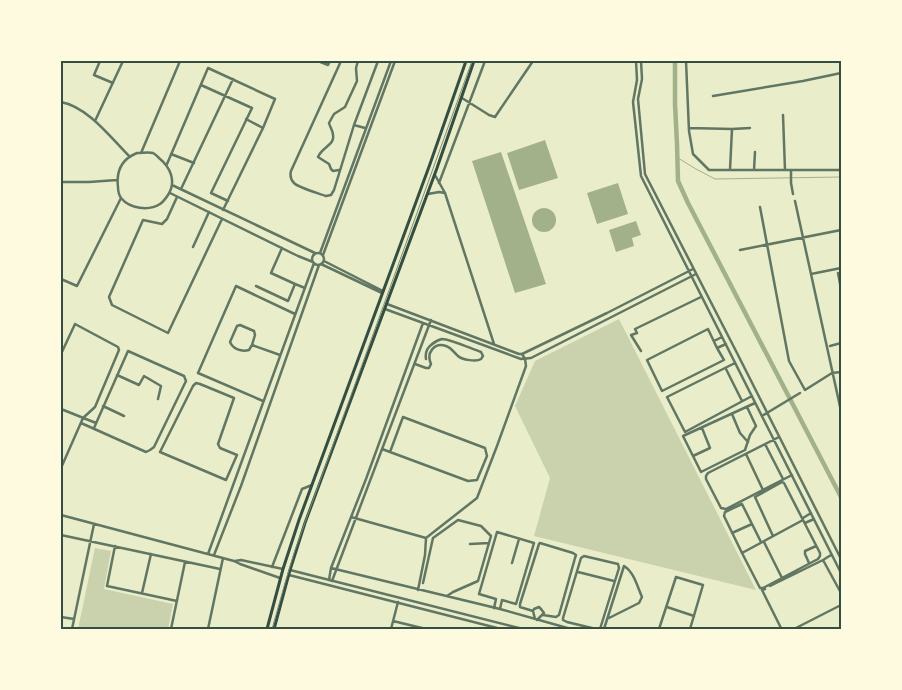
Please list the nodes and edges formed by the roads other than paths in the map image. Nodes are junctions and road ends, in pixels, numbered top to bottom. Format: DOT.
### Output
graph roads {
  1 [pos="100,61"];
  2 [pos="123,61"];
  3 [pos="180,61"];
  4 [pos="318,61"];
  5 [pos="330,61"];
  6 [pos="341,61"];
  7 [pos="358,61"];
  8 [pos="372,61"];
  9 [pos="378,61"];
  10 [pos="390,61"];
  11 [pos="395,61"];
  12 [pos="474,61"];
  13 [pos="485,61"];
  14 [pos="533,61"];
  15 [pos="636,61"];
  16 [pos="641,61"];
  17 [pos="686,61"];
  18 [pos="464,62"];
  19 [pos="376,66"];
  20 [pos="841,73"];
  21 [pos="234,79"];
  22 [pos="113,84"];
  23 [pos="201,85"];
  24 [pos="226,96"];
  25 [pos="713,96"];
  26 [pos="462,98"];
  27 [pos="61,102"];
  28 [pos="470,104"];
  29 [pos="783,115"];
  30 [pos="246,119"];
  31 [pos="95,122"];
  32 [pos="354,125"];
  33 [pos="263,128"];
  34 [pos="365,128"];
  35 [pos="689,128"];
  36 [pos="750,128"];
  37 [pos="732,129"];
  38 [pos="755,152"];
  39 [pos="141,153"];
  40 [pos="171,154"];
  41 [pos="442,155"];
  42 [pos="129,156"];
  43 [pos="449,158"];
  44 [pos="194,163"];
  45 [pos="166,164"];
  46 [pos="340,170"];
  47 [pos="730,170"];
  48 [pos="754,170"];
  49 [pos="785,170"];
  50 [pos="841,170"];
  51 [pos="792,172"];
  52 [pos="435,175"];
  53 [pos="117,180"];
  54 [pos="61,182"];
  55 [pos="440,183"];
  56 [pos="172,186"];
  57 [pos="181,189"];
  58 [pos="170,193"];
  59 [pos="445,193"];
  60 [pos="428,194"];
  61 [pos="793,194"];
  62 [pos="177,197"];
  63 [pos="121,198"];
  64 [pos="228,201"];
  65 [pos="795,201"];
  66 [pos="760,207"];
  67 [pos="223,210"];
  68 [pos="209,212"];
  69 [pos="222,219"];
  70 [pos="841,230"];
  71 [pos="803,237"];
  72 [pos="768,245"];
  73 [pos="193,247"];
  74 [pos="282,248"];
  75 [pos="740,250"];
  76 [pos="315,253"];
  77 [pos="321,254"];
  78 [pos="324,261"];
  79 [pos="313,262"];
  80 [pos="320,264"];
  81 [pos="841,268"];
  82 [pos="694,269"];
  83 [pos="689,271"];
  84 [pos="838,273"];
  85 [pos="696,274"];
  86 [pos="811,274"];
  87 [pos="692,276"];
  88 [pos="61,279"];
  89 [pos="295,284"];
  90 [pos="256,286"];
  91 [pos="305,288"];
  92 [pos="841,289"];
  93 [pos="383,292"];
  94 [pos="702,297"];
  95 [pos="387,304"];
  96 [pos="385,309"];
  97 [pos="295,314"];
  98 [pos="425,318"];
  99 [pos="431,320"];
  100 [pos="423,323"];
  101 [pos="429,325"];
  102 [pos="722,337"];
  103 [pos="714,341"];
  104 [pos="841,343"];
  105 [pos="252,344"];
  106 [pos="459,344"];
  107 [pos="494,344"];
  108 [pos="726,344"];
  109 [pos="830,346"];
  110 [pos="717,348"];
  111 [pos="456,350"];
  112 [pos="641,351"];
  113 [pos="61,354"];
  114 [pos="522,354"];
  115 [pos="280,355"];
  116 [pos="417,357"];
  117 [pos="525,359"];
  118 [pos="425,360"];
  119 [pos="735,363"];
  120 [pos="414,364"];
  121 [pos="423,367"];
  122 [pos="726,368"];
  123 [pos="841,372"];
  124 [pos="832,373"];
  125 [pos="117,375"];
  126 [pos="800,393"];
  127 [pos="752,396"];
  128 [pos="158,399"];
  129 [pos="263,401"];
  130 [pos="742,402"];
  131 [pos="342,403"];
  132 [pos="755,403"];
  133 [pos="349,405"];
  134 [pos="392,405"];
  135 [pos="103,406"];
  136 [pos="398,407"];
  137 [pos="747,407"];
  138 [pos="61,409"];
  139 [pos="841,411"];
  140 [pos="767,413"];
  141 [pos="732,414"];
  142 [pos="124,416"];
  143 [pos="762,416"];
  144 [pos="337,417"];
  145 [pos="83,418"];
  146 [pos="344,418"];
  147 [pos="81,423"];
  148 [pos="96,423"];
  149 [pos="94,428"];
  150 [pos="702,428"];
  151 [pos="779,437"];
  152 [pos="774,439"];
  153 [pos="748,442"];
  154 [pos="765,444"];
  155 [pos="382,449"];
  156 [pos="390,452"];
  157 [pos="746,454"];
  158 [pos="237,455"];
  159 [pos="693,456"];
  160 [pos="243,457"];
  161 [pos="61,468"];
  162 [pos="792,475"];
  163 [pos="783,479"];
  164 [pos="312,485"];
  165 [pos="763,490"];
  166 [pos="812,513"];
  167 [pos="61,515"];
  168 [pos="350,518"];
  169 [pos="356,519"];
  170 [pos="814,519"];
  171 [pos="804,520"];
  172 [pos="94,524"];
  173 [pos="752,524"];
  174 [pos="732,534"];
  175 [pos="61,535"];
  176 [pos="773,536"];
  177 [pos="426,538"];
  178 [pos="519,539"];
  179 [pos="90,541"];
  180 [pos="489,542"];
  181 [pos="762,542"];
  182 [pos="470,544"];
  183 [pos="116,546"];
  184 [pos="816,546"];
  185 [pos="742,553"];
  186 [pos="151,554"];
  187 [pos="208,554"];
  188 [pos="214,555"];
  189 [pos="832,555"];
  190 [pos="223,558"];
  191 [pos="841,559"];
  192 [pos="823,560"];
  193 [pos="234,561"];
  194 [pos="186,562"];
  195 [pos="512,563"];
  196 [pos="809,564"];
  197 [pos="272,567"];
  198 [pos="331,568"];
  199 [pos="220,569"];
  200 [pos="283,569"];
  201 [pos="290,570"];
  202 [pos="337,570"];
  203 [pos="578,572"];
  204 [pos="841,573"];
  205 [pos="289,575"];
  206 [pos="280,578"];
  207 [pos="782,578"];
  208 [pos="330,580"];
  209 [pos="614,581"];
  210 [pos="423,584"];
  211 [pos="418,590"];
  212 [pos="841,592"];
  213 [pos="142,594"];
  214 [pos="446,596"];
  215 [pos="496,599"];
  216 [pos="502,600"];
  217 [pos="177,601"];
  218 [pos="398,602"];
  219 [pos="841,605"];
  220 [pos="666,607"];
  221 [pos="494,608"];
  222 [pos="500,610"];
  223 [pos="533,611"];
  224 [pos="542,615"];
  225 [pos="694,616"];
  226 [pos="61,617"];
  227 [pos="74,619"];
  228 [pos="536,619"];
  229 [pos="607,619"];
  230 [pos="394,621"];
  231 [pos="577,624"];
  232 [pos="586,627"];
  233 [pos="781,628"];
  234 [pos="72,629"];
  235 [pos="171,629"];
  236 [pos="208,629"];
  237 [pos="267,629"];
  238 [pos="274,629"];
  239 [pos="391,629"];
  240 [pos="426,629"];
  241 [pos="501,629"];
  242 [pos="524,629"];
  243 [pos="572,629"];
  244 [pos="576,629"];
  245 [pos="596,629"];
  246 [pos="602,629"];
  247 [pos="660,629"];
  248 [pos="690,629"];
  249 [pos="794,629"];
  1 -- 22 [label="street"];
  2 -- 22 [label="street"];
  3 -- 39 [label="street"];
  4 -- 5 [label="street"];
  6 -- 46 [label="street"];
  7 -- 46 [label="street"];
  8 -- 19 [label="street"];
  9 -- 19 [label="street"];
  10 -- 34 [label="street"];
  11 -- 77 [label="street"];
  12 -- 26 [label="main road"];
  13 -- 28 [label="street"];
  14 -- 28 [label="street"];
  15 -- 83 [label="street"];
  16 -- 82 [label="street"];
  17 -- 35 [label="street"];
  18 -- 93 [label="main road"];
  19 -- 32 [label="street"];
  20 -- 25 [label="street"];
  21 -- 23 [label="street"];
  21 -- 24 [label="street"];
  21 -- 33 [label="street"];
  22 -- 31 [label="street"];
  23 -- 24 [label="street"];
  23 -- 40 [label="street"];
  24 -- 30 [label="street"];
  24 -- 44 [label="street"];
  26 -- 28 [label="street"];
  26 -- 41 [label="main road"];
  27 -- 31 [label="street"];
  28 -- 43 [label="street"];
  29 -- 49 [label="street"];
  30 -- 33 [label="street"];
  30 -- 64 [label="street"];
  31 -- 42 [label="street"];
  32 -- 34 [label="street"];
  32 -- 46 [label="street"];
  33 -- 64 [label="street"];
  34 -- 77 [label="street"];
  35 -- 37 [label="street"];
  35 -- 47 [label="street"];
  36 -- 37 [label="street"];
  37 -- 47 [label="street"];
  38 -- 48 [label="street"];
  39 -- 42 [label="street"];
  39 -- 45 [label="street"];
  40 -- 44 [label="street"];
  40 -- 45 [label="street"];
  41 -- 43 [label="street"];
  41 -- 52 [label="main road"];
  42 -- 53 [label="street"];
  43 -- 55 [label="street"];
  44 -- 57 [label="street"];
  45 -- 56 [label="street"];
  47 -- 48 [label="street"];
  48 -- 49 [label="street"];
  49 -- 51 [label="street"];
  50 -- 51 [label="street"];
  51 -- 61 [label="street"];
  52 -- 55 [label="street"];
  52 -- 60 [label="main road"];
  53 -- 54 [label="street"];
  53 -- 63 [label="street"];
  55 -- 59 [label="street"];
  56 -- 57 [label="street"];
  56 -- 58 [label="street"];
  57 -- 67 [label="street"];
  58 -- 62 [label="street"];
  58 -- 63 [label="street"];
  59 -- 60 [label="street"];
  59 -- 107 [label="street"];
  60 -- 95 [label="main road"];
  62 -- 68 [label="street"];
  62 -- 69 [label="street"];
  63 -- 88 [label="street"];
  64 -- 67 [label="street"];
  65 -- 71 [label="street"];
  66 -- 72 [label="street"];
  67 -- 76 [label="street"];
  68 -- 69 [label="street"];
  68 -- 73 [label="street"];
  69 -- 74 [label="street"];
  70 -- 71 [label="street"];
  71 -- 72 [label="street"];
  71 -- 86 [label="street"];
  72 -- 75 [label="street"];
  72 -- 124 [label="street"];
  74 -- 79 [label="street"];
  74 -- 89 [label="street"];
  76 -- 77 [label="street"];
  76 -- 79 [label="street"];
  77 -- 78 [label="street"];
  78 -- 80 [label="street"];
  78 -- 93 [label="street"];
  79 -- 80 [label="street"];
  79 -- 91 [label="street"];
  80 -- 93 [label="street"];
  80 -- 188 [label="street"];
  81 -- 86 [label="street"];
  82 -- 83 [label="street"];
  82 -- 85 [label="street"];
  83 -- 87 [label="street"];
  83 -- 114 [label="street"];
  84 -- 92 [label="street"];
  85 -- 87 [label="street"];
  85 -- 140 [label="street"];
  86 -- 124 [label="street"];
  87 -- 94 [label="street"];
  87 -- 117 [label="street"];
  89 -- 90 [label="street"];
  89 -- 91 [label="street"];
  91 -- 97 [label="street"];
  93 -- 131 [label="main road"];
  94 -- 102 [label="street"];
  94 -- 112 [label="street"];
  95 -- 96 [label="main road"];
  95 -- 98 [label="street"];
  96 -- 100 [label="street"];
  96 -- 133 [label="main road"];
  97 -- 115 [label="street"];
  97 -- 129 [label="street"];
  98 -- 99 [label="street"];
  98 -- 100 [label="street"];
  99 -- 101 [label="street"];
  99 -- 107 [label="street"];
  100 -- 101 [label="street"];
  100 -- 134 [label="street"];
  101 -- 116 [label="street"];
  101 -- 117 [label="street"];
  102 -- 103 [label="street"];
  102 -- 108 [label="street"];
  103 -- 110 [label="street"];
  103 -- 110 [label="street"];
  104 -- 109 [label="street"];
  105 -- 105 [label="street"];
  105 -- 115 [label="street"];
  106 -- 111 [label="street"];
  106 -- 111 [label="street"];
  106 -- 118 [label="street"];
  107 -- 114 [label="street"];
  108 -- 110 [label="street"];
  108 -- 119 [label="street"];
  111 -- 118 [label="street"];
  113 -- 145 [label="street"];
  114 -- 117 [label="street"];
  115 -- 129 [label="street"];
  116 -- 118 [label="street"];
  116 -- 120 [label="street"];
  117 -- 177 [label="street"];
  118 -- 121 [label="street"];
  118 -- 121 [label="street"];
  119 -- 122 [label="street"];
  119 -- 127 [label="street"];
  120 -- 121 [label="street"];
  120 -- 136 [label="street"];
  122 -- 130 [label="street"];
  122 -- 130 [label="street"];
  123 -- 124 [label="street"];
  124 -- 139 [label="street"];
  125 -- 128 [label="street"];
  125 -- 135 [label="street"];
  125 -- 149 [label="street"];
  126 -- 140 [label="street"];
  127 -- 130 [label="street"];
  127 -- 132 [label="street"];
  129 -- 160 [label="street"];
  131 -- 133 [label="main road"];
  131 -- 144 [label="main road"];
  132 -- 137 [label="street"];
  132 -- 143 [label="street"];
  133 -- 146 [label="main road"];
  134 -- 136 [label="street"];
  134 -- 168 [label="street"];
  135 -- 142 [label="street"];
  135 -- 148 [label="street"];
  136 -- 155 [label="street"];
  137 -- 141 [label="street"];
  137 -- 153 [label="street"];
  138 -- 145 [label="street"];
  140 -- 143 [label="street"];
  140 -- 151 [label="street"];
  141 -- 150 [label="street"];
  141 -- 153 [label="street"];
  143 -- 152 [label="street"];
  144 -- 146 [label="main road"];
  144 -- 164 [label="main road"];
  145 -- 147 [label="street"];
  145 -- 148 [label="street"];
  146 -- 201 [label="main road"];
  147 -- 149 [label="street"];
  147 -- 161 [label="street"];
  148 -- 149 [label="street"];
  150 -- 159 [label="street"];
  150 -- 159 [label="street"];
  151 -- 152 [label="street"];
  151 -- 191 [label="street"];
  152 -- 154 [label="street"];
  152 -- 162 [label="street"];
  153 -- 159 [label="street"];
  154 -- 157 [label="street"];
  154 -- 163 [label="street"];
  155 -- 156 [label="street"];
  155 -- 169 [label="street"];
  156 -- 156 [label="street"];
  157 -- 165 [label="street"];
  157 -- 165 [label="street"];
  158 -- 158 [label="street"];
  158 -- 160 [label="street"];
  160 -- 187 [label="street"];
  162 -- 163 [label="street"];
  162 -- 166 [label="street"];
  163 -- 165 [label="street"];
  164 -- 197 [label="street"];
  164 -- 200 [label="main road"];
  166 -- 170 [label="street"];
  166 -- 171 [label="street"];
  167 -- 172 [label="street"];
  168 -- 169 [label="street"];
  168 -- 198 [label="street"];
  169 -- 177 [label="street"];
  169 -- 202 [label="street"];
  170 -- 171 [label="street"];
  170 -- 189 [label="street"];
  171 -- 176 [label="street"];
  171 -- 176 [label="street"];
  171 -- 184 [label="street"];
  172 -- 179 [label="street"];
  172 -- 187 [label="street"];
  173 -- 174 [label="street"];
  173 -- 174 [label="street"];
  173 -- 181 [label="street"];
  174 -- 185 [label="street"];
  175 -- 179 [label="street"];
  176 -- 181 [label="street"];
  177 -- 211 [label="street"];
  178 -- 195 [label="street"];
  178 -- 215 [label="street"];
  178 -- 216 [label="street"];
  179 -- 183 [label="street"];
  179 -- 227 [label="street"];
  180 -- 182 [label="street"];
  180 -- 210 [label="street"];
  180 -- 214 [label="street"];
  181 -- 185 [label="street"];
  181 -- 207 [label="street"];
  183 -- 186 [label="street"];
  183 -- 213 [label="street"];
  184 -- 196 [label="street"];
  184 -- 196 [label="street"];
  185 -- 207 [label="street"];
  186 -- 194 [label="street"];
  186 -- 213 [label="street"];
  187 -- 188 [label="street"];
  188 -- 190 [label="street"];
  189 -- 192 [label="street"];
  189 -- 204 [label="street"];
  190 -- 193 [label="street"];
  190 -- 199 [label="street"];
  192 -- 212 [label="street"];
  192 -- 233 [label="street"];
  193 -- 197 [label="street"];
  193 -- 206 [label="street"];
  194 -- 199 [label="street"];
  194 -- 217 [label="street"];
  196 -- 207 [label="street"];
  197 -- 200 [label="street"];
  198 -- 202 [label="street"];
  198 -- 208 [label="street"];
  199 -- 236 [label="street"];
  200 -- 206 [label="main road"];
  201 -- 205 [label="main road"];
  201 -- 208 [label="street"];
  202 -- 208 [label="street"];
  202 -- 211 [label="street"];
  203 -- 209 [label="street"];
  203 -- 209 [label="street"];
  203 -- 231 [label="street"];
  205 -- 218 [label="street"];
  205 -- 238 [label="main road"];
  206 -- 237 [label="main road"];
  208 -- 242 [label="street"];
  209 -- 246 [label="street"];
  211 -- 214 [label="street"];
  213 -- 217 [label="street"];
  214 -- 221 [label="street"];
  215 -- 216 [label="street"];
  215 -- 221 [label="street"];
  216 -- 222 [label="street"];
  217 -- 235 [label="street"];
  218 -- 230 [label="street"];
  218 -- 241 [label="street"];
  219 -- 249 [label="street"];
  220 -- 225 [label="street"];
  220 -- 225 [label="street"];
  220 -- 247 [label="street"];
  221 -- 222 [label="street"];
  222 -- 228 [label="street"];
  223 -- 224 [label="street"];
  223 -- 224 [label="street"];
  223 -- 228 [label="street"];
  224 -- 228 [label="street"];
  225 -- 248 [label="street"];
  226 -- 227 [label="street"];
  227 -- 234 [label="street"];
  228 -- 243 [label="street"];
  229 -- 229 [label="street"];
  229 -- 246 [label="street"];
  230 -- 239 [label="street"];
  230 -- 240 [label="street"];
  231 -- 232 [label="street"];
  231 -- 244 [label="street"];
  232 -- 245 [label="street"];
}
